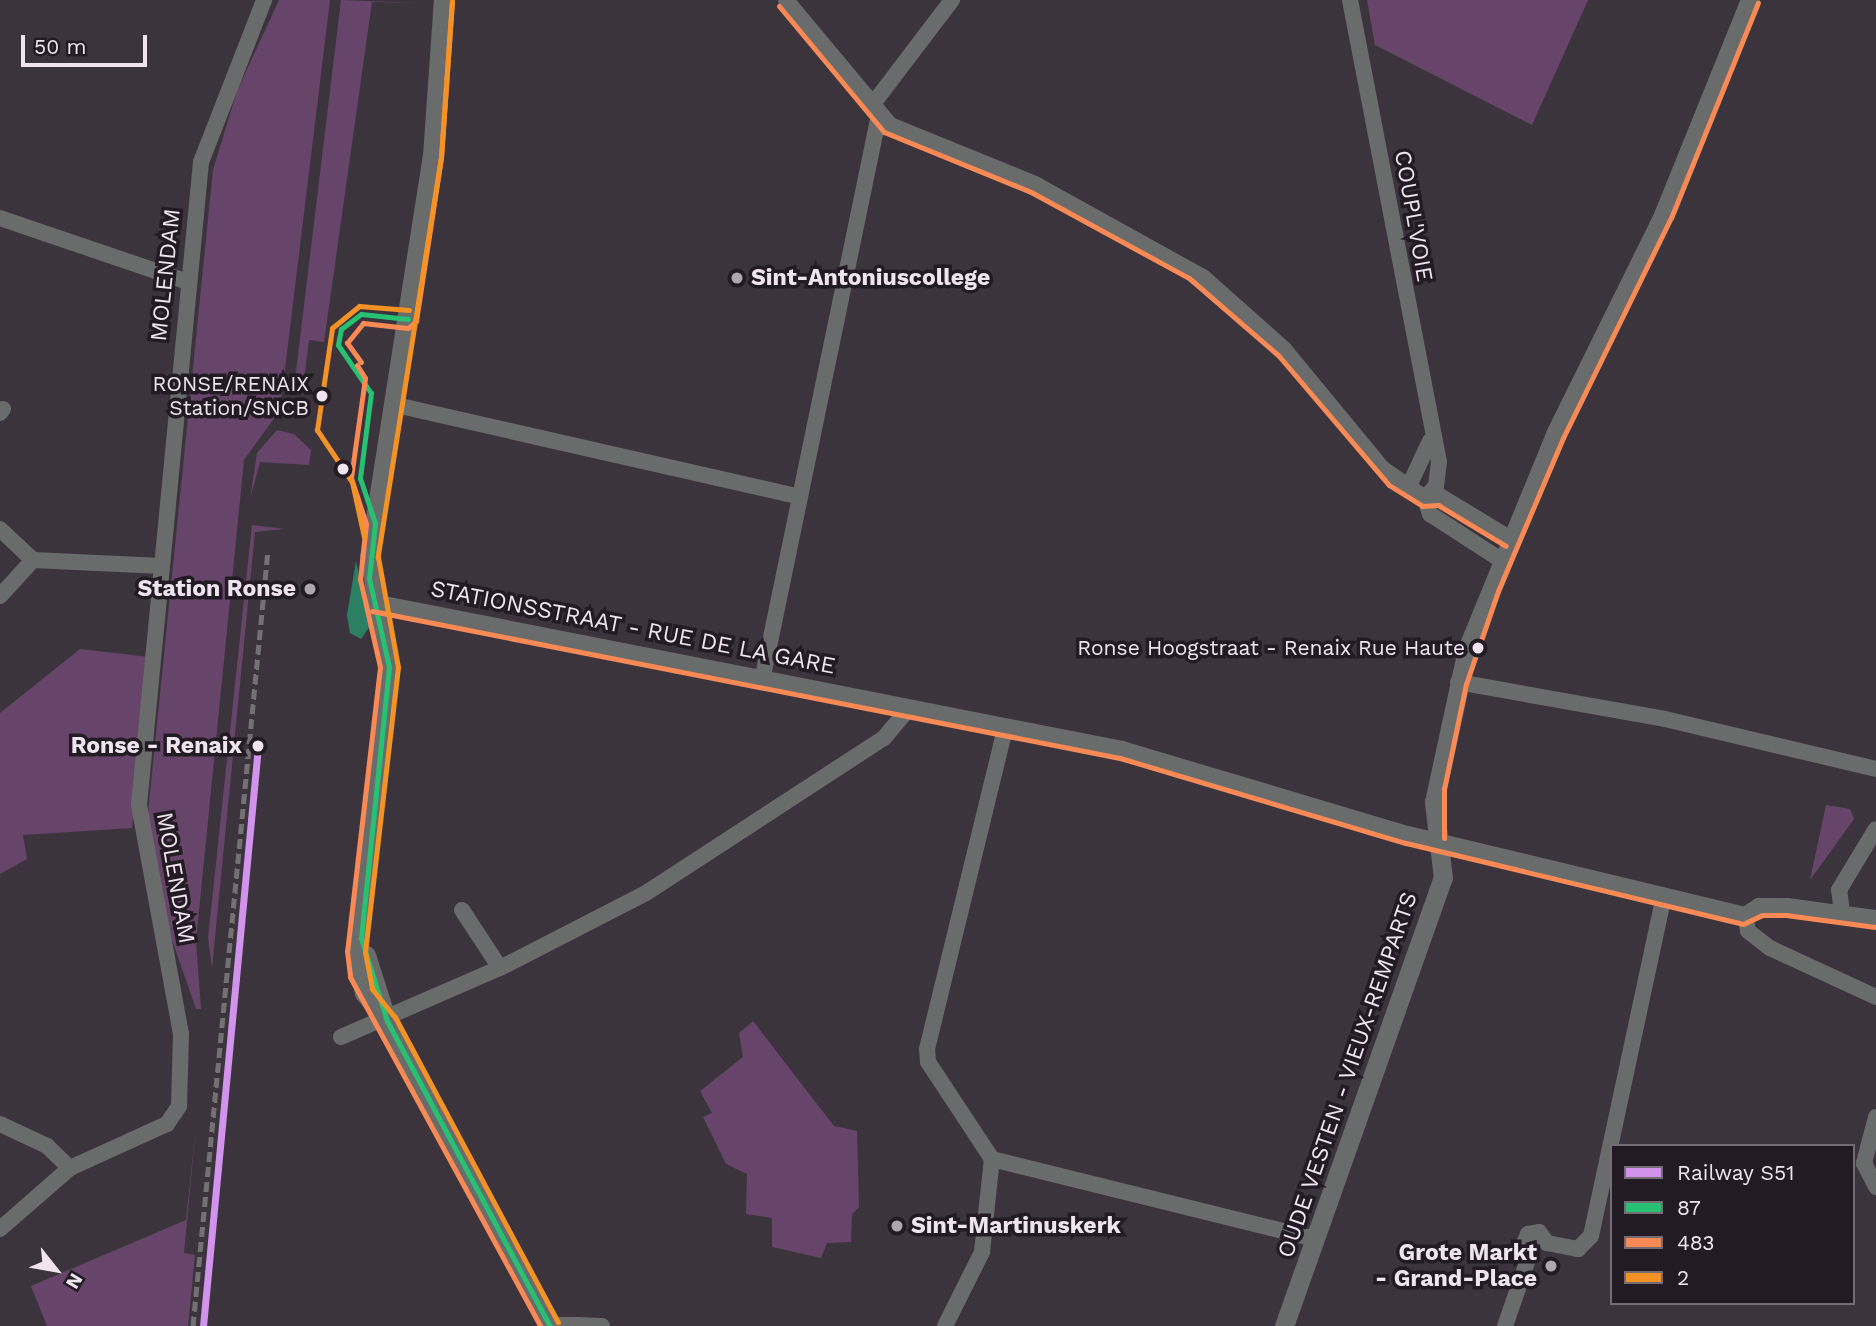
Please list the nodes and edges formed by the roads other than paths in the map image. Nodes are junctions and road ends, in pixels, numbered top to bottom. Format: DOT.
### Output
graph roads {
  1 [pos="264,0"];
  2 [pos="443,0"];
  3 [pos="786,0"];
  4 [pos="952,0"];
  5 [pos="1350,0"];
  6 [pos="1750,0"];
  7 [pos="876,109"];
  8 [pos="0,218"];
  9 [pos="188,282"];
  10 [pos="396,405"];
  11 [pos="1430,441"];
  12 [pos="1408,488"];
  13 [pos="800,497"];
  14 [pos="1425,498"];
  15 [pos="0,529"];
  16 [pos="1511,539"];
  17 [pos="33,560"];
  18 [pos="1502,560"];
  19 [pos="162,566"];
  20 [pos="0,596"];
  21 [pos="374,602"];
  22 [pos="763,676"];
  23 [pos="1458,682"];
  24 [pos="909,708"];
  25 [pos="1005,727"];
  26 [pos="1876,769"];
  27 [pos="1876,829"];
  28 [pos="1435,838"];
  29 [pos="1664,896"];
  30 [pos="462,910"];
  31 [pos="1842,914"];
  32 [pos="1745,915"];
  33 [pos="1876,918"];
  34 [pos="500,968"];
  35 [pos="1876,998"];
  36 [pos="387,1021"];
  37 [pos="341,1037"];
  38 [pos="1876,1117"];
  39 [pos="0,1124"];
  40 [pos="1611,1144"];
  41 [pos="1610,1148"];
  42 [pos="992,1159"];
  43 [pos="70,1168"];
  44 [pos="1876,1187"];
  45 [pos="0,1229"];
  46 [pos="1315,1240"];
  47 [pos="552,1326"];
  48 [pos="577,1326"];
  49 [pos="602,1326"];
  50 [pos="945,1326"];
  51 [pos="1284,1326"];
  52 [pos="1505,1326"];
  1 -- 9 [label="street, MOLENDAM"];
  2 -- 10 [label="street"];
  3 -- 7 [label="street"];
  4 -- 7 [label="street"];
  5 -- 11 [label="street, COUPL'VOIE"];
  6 -- 16 [label="street, OUDE VESTEN - VIEUX-REMPARTS"];
  7 -- 12 [label="street"];
  7 -- 13 [label="street"];
  8 -- 9 [label="street"];
  9 -- 19 [label="street, MOLENDAM"];
  10 -- 13 [label="street"];
  10 -- 21 [label="street"];
  11 -- 12 [label="street"];
  11 -- 14 [label="street, COUPL'VOIE"];
  12 -- 14 [label="street"];
  13 -- 22 [label="street"];
  14 -- 16 [label="street"];
  14 -- 18 [label="street"];
  15 -- 17 [label="street"];
  16 -- 18 [label="street, OUDE VESTEN - VIEUX-REMPARTS"];
  17 -- 19 [label="street"];
  17 -- 20 [label="street"];
  18 -- 23 [label="street, OUDE VESTEN - VIEUX-REMPARTS"];
  19 -- 43 [label="street, MOLENDAM"];
  21 -- 22 [label="street, STATIONSSTRAAT - RUE DE LA GARE"];
  21 -- 36 [label="street"];
  22 -- 24 [label="street, STATIONSSTRAAT - RUE DE LA GARE"];
  23 -- 26 [label="street"];
  23 -- 28 [label="street, OUDE VESTEN - VIEUX-REMPARTS"];
  24 -- 25 [label="street, STATIONSSTRAAT - RUE DE LA GARE"];
  24 -- 34 [label="street"];
  25 -- 28 [label="street, STATIONSSTRAAT - RUE DE LA GARE"];
  25 -- 42 [label="street"];
  27 -- 31 [label="street"];
  28 -- 29 [label="street, STATIONSSTRAAT - RUE DE LA GARE"];
  28 -- 46 [label="street, OUDE VESTEN - VIEUX-REMPARTS"];
  29 -- 32 [label="street, STATIONSSTRAAT - RUE DE LA GARE"];
  29 -- 40 [label="street"];
  30 -- 34 [label="street"];
  31 -- 32 [label="street"];
  31 -- 33 [label="street"];
  32 -- 35 [label="street"];
  34 -- 36 [label="street"];
  36 -- 37 [label="street"];
  36 -- 47 [label="street"];
  38 -- 44 [label="street"];
  39 -- 43 [label="street"];
  41 -- 52 [label="street"];
  42 -- 46 [label="street"];
  42 -- 50 [label="street"];
  43 -- 45 [label="street"];
  46 -- 51 [label="street, OUDE VESTEN - VIEUX-REMPARTS"];
  47 -- 48 [label="street"];
  48 -- 49 [label="street"];
}
